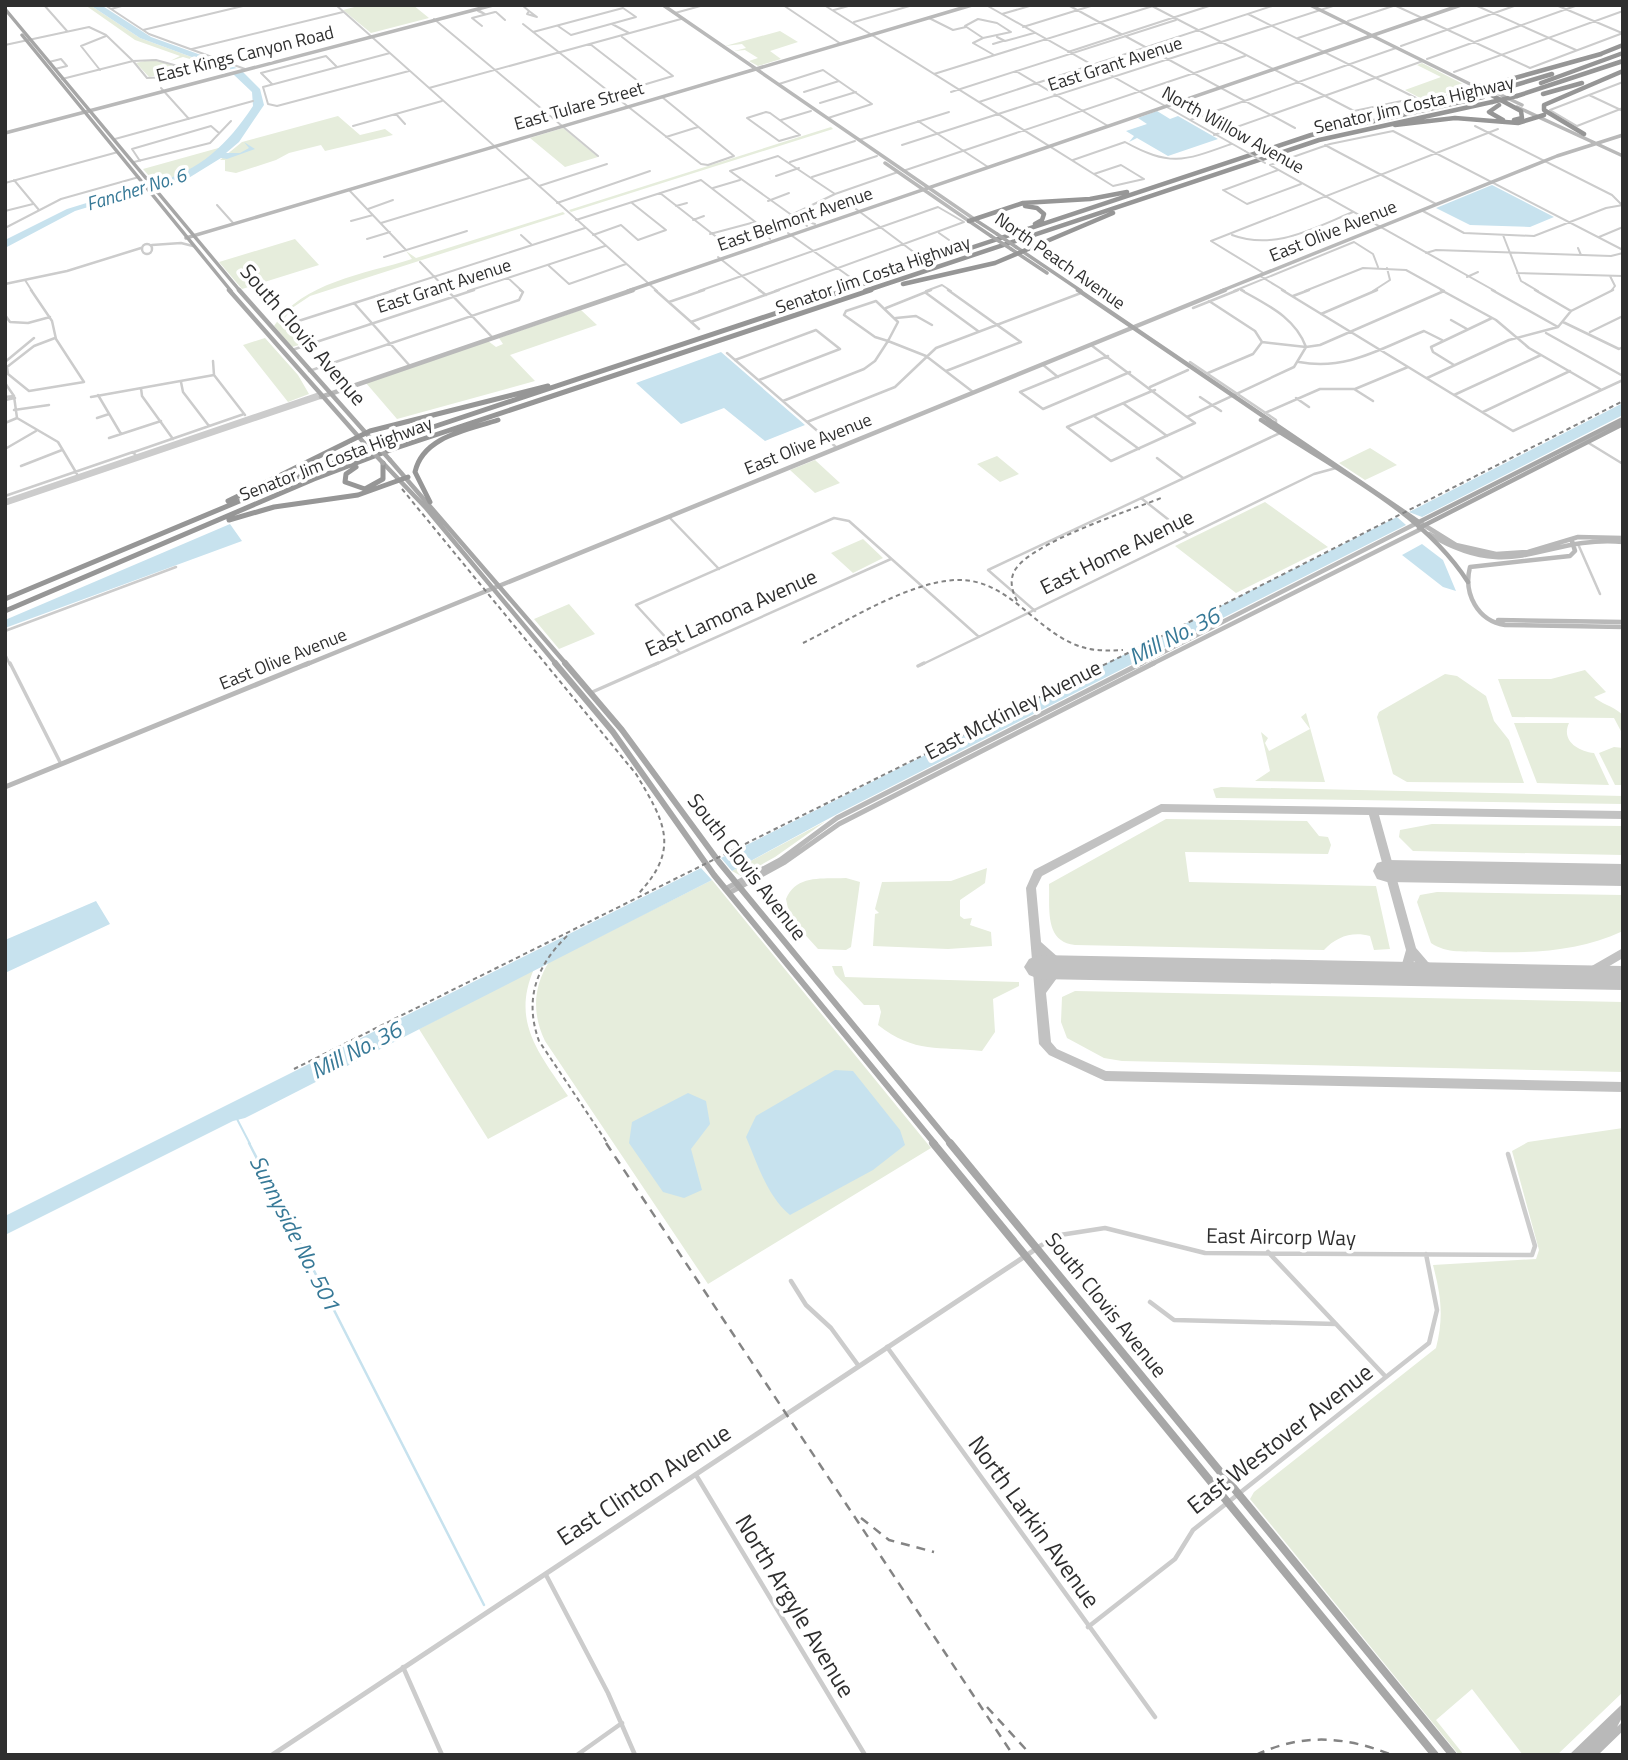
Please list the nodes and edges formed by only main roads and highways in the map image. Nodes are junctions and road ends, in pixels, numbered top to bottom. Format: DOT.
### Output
graph roads {
  1 [pos="483,5"];
  2 [pos="493,5"];
  3 [pos="972,5"];
  4 [pos="1312,5"];
  5 [pos="1453,5"];
  6 [pos="1461,5"];
  7 [pos="660,6"];
  8 [pos="5,9"];
  9 [pos="5,16"];
  10 [pos="1421,18"];
  11 [pos="434,19"];
  12 [pos="679,19"];
  13 [pos="1373,34"];
  14 [pos="28,40"];
  15 [pos="1623,45"];
  16 [pos="1623,53"];
  17 [pos="1601,54"];
  18 [pos="1425,60"];
  19 [pos="1622,61"];
  20 [pos="754,69"];
  21 [pos="1623,70"];
  22 [pos="61,80"];
  23 [pos="1482,89"];
  24 [pos="1505,91"];
  25 [pos="1480,96"];
  26 [pos="1520,98"];
  27 [pos="1496,104"];
  28 [pos="85,108"];
  29 [pos="809,109"];
  30 [pos="1391,112"];
  31 [pos="1542,116"];
  32 [pos="828,118"];
  33 [pos="1377,128"];
  34 [pos="5,132"];
  35 [pos="105,132"];
  36 [pos="1584,134"];
  37 [pos="1623,135"];
  38 [pos="857,140"];
  39 [pos="1601,144"];
  40 [pos="1279,146"];
  41 [pos="118,152"];
  42 [pos="1623,154"];
  43 [pos="1272,155"];
  44 [pos="877,156"];
  45 [pos="134,162"];
  46 [pos="896,166"];
  47 [pos="901,171"];
  48 [pos="1196,174"];
  49 [pos="142,176"];
  50 [pos="1203,178"];
  51 [pos="151,187"];
  52 [pos="924,188"];
  53 [pos="857,210"];
  54 [pos="973,221"];
  55 [pos="789,234"];
  56 [pos="194,236"];
  57 [pos="186,238"];
  58 [pos="1021,253"];
  59 [pos="719,258"];
  60 [pos="926,264"];
  61 [pos="212,268"];
  62 [pos="1053,276"];
  63 [pos="234,283"];
  64 [pos="1079,293"];
  65 [pos="832,304"];
  66 [pos="1130,329"];
  67 [pos="278,344"];
  68 [pos="287,356"];
  69 [pos="643,359"];
  70 [pos="301,362"];
  71 [pos="1188,370"];
  72 [pos="309,371"];
  73 [pos="601,382"];
  74 [pos="1216,385"];
  75 [pos="328,392"];
  76 [pos="320,395"];
  77 [pos="1233,396"];
  78 [pos="1623,422"];
  79 [pos="464,426"];
  80 [pos="1608,427"];
  81 [pos="1282,432"];
  82 [pos="365,433"];
  83 [pos="357,436"];
  84 [pos="1587,442"];
  85 [pos="383,463"];
  86 [pos="1513,475"];
  87 [pos="405,478"];
  88 [pos="1486,494"];
  89 [pos="416,496"];
  90 [pos="430,502"];
  91 [pos="667,516"];
  92 [pos="445,520"];
  93 [pos="1414,521"];
  94 [pos="1623,540"];
  95 [pos="1574,541"];
  96 [pos="135,545"];
  97 [pos="143,552"];
  98 [pos="1583,556"];
  99 [pos="1560,559"];
  100 [pos="1468,582"];
  101 [pos="500,585"];
  102 [pos="493,588"];
  103 [pos="5,600"];
  104 [pos="1262,601"];
  105 [pos="5,611"];
  106 [pos="1226,619"];
  107 [pos="1235,621"];
  108 [pos="1623,622"];
  109 [pos="1602,624"];
  110 [pos="1623,627"];
  111 [pos="1191,643"];
  112 [pos="1166,652"];
  113 [pos="5,787"];
  114 [pos="855,808"];
  115 [pos="819,836"];
  116 [pos="738,886"];
  117 [pos="727,891"];
  118 [pos="941,1133"];
  119 [pos="932,1138"];
  120 [pos="1623,1708"];
  121 [pos="1623,1726"];
  122 [pos="1435,1755"];
  123 [pos="1453,1755"];
  124 [pos="1574,1755"];
  125 [pos="1584,1755"];
  126 [pos="1593,1755"];
  1 -- 11 [label="main road, East Kings Canyon Road"];
  2 -- 11 [label="main road, East Kings Canyon Road"];
  3 -- 20 [label="main road, East Tulare Street"];
  4 -- 13 [label="main road"];
  5 -- 10 [label="main road, East Belmont Avenue"];
  6 -- 10 [label="main road, East Belmont Avenue"];
  7 -- 12 [label="main road"];
  7 -- 12 [label="main road"];
  8 -- 14 [label="main road"];
  9 -- 14 [label="main road"];
  10 -- 13 [label="main road, East Belmont Avenue"];
  11 -- 28 [label="main road, East Kings Canyon Road"];
  12 -- 20 [label="main road"];
  13 -- 18 [label="main road"];
  13 -- 52 [label="main road, East Belmont Avenue"];
  14 -- 22 [label="main road"];
  14 -- 22 [label="main road"];
  15 -- 17 [label="highway"];
  16 -- 24 [label="highway, Senator Jim Costa Highway"];
  17 -- 23 [label="highway"];
  17 -- 24 [label="highway"];
  18 -- 23 [label="main road"];
  18 -- 23 [label="main road"];
  19 -- 26 [label="highway, Senator Jim Costa Highway"];
  20 -- 29 [label="main road"];
  20 -- 32 [label="main road, North Peach Avenue"];
  20 -- 56 [label="main road, East Tulare Street"];
  21 -- 26 [label="highway"];
  21 -- 36 [label="highway"];
  22 -- 28 [label="main road"];
  23 -- 27 [label="highway"];
  23 -- 30 [label="highway"];
  23 -- 31 [label="main road"];
  24 -- 25 [label="highway, Senator Jim Costa Highway, bridge"];
  25 -- 30 [label="highway"];
  25 -- 40 [label="highway, Senator Jim Costa Highway"];
  26 -- 27 [label="highway, bridge"];
  27 -- 33 [label="highway"];
  27 -- 43 [label="highway, Senator Jim Costa Highway"];
  28 -- 34 [label="main road, East Kings Canyon Road"];
  28 -- 34 [label="main road, East Kings Canyon Road"];
  28 -- 35 [label="main road"];
  28 -- 35 [label="main road"];
  29 -- 32 [label="main road"];
  29 -- 38 [label="main road"];
  30 -- 40 [label="highway"];
  31 -- 33 [label="highway"];
  31 -- 36 [label="main road"];
  31 -- 39 [label="main road"];
  32 -- 38 [label="main road, North Peach Avenue"];
  33 -- 43 [label="highway"];
  35 -- 41 [label="main road"];
  35 -- 45 [label="main road"];
  36 -- 39 [label="main road"];
  37 -- 39 [label="main road, East Olive Avenue"];
  38 -- 44 [label="main road, North Peach Avenue"];
  38 -- 46 [label="main road, North Peach Avenue"];
  39 -- 42 [label="main road"];
  39 -- 66 [label="main road, East Olive Avenue"];
  40 -- 48 [label="highway, Senator Jim Costa Highway"];
  41 -- 45 [label="main road"];
  41 -- 49 [label="main road"];
  43 -- 50 [label="highway, Senator Jim Costa Highway"];
  44 -- 46 [label="main road"];
  44 -- 47 [label="main road, North Peach Avenue"];
  45 -- 49 [label="main road"];
  46 -- 47 [label="main road, North Peach Avenue"];
  47 -- 52 [label="main road, North Peach Avenue"];
  48 -- 54 [label="highway"];
  48 -- 60 [label="highway, Senator Jim Costa Highway"];
  49 -- 51 [label="main road"];
  50 -- 58 [label="highway"];
  50 -- 65 [label="highway, Senator Jim Costa Highway"];
  51 -- 56 [label="main road, South Clovis Avenue"];
  51 -- 57 [label="main road, South Clovis Avenue"];
  52 -- 53 [label="main road, East Belmont Avenue"];
  52 -- 54 [label="main road, North Peach Avenue"];
  53 -- 55 [label="main road, East Belmont Avenue"];
  53 -- 55 [label="main road, East Belmont Avenue"];
  54 -- 58 [label="main road, North Peach Avenue, bridge"];
  54 -- 60 [label="highway"];
  55 -- 59 [label="main road, East Belmont Avenue"];
  55 -- 59 [label="main road, East Belmont Avenue"];
  56 -- 57 [label="main road, East Tulare Street"];
  56 -- 63 [label="main road, South Clovis Avenue"];
  57 -- 61 [label="main road, South Clovis Avenue"];
  58 -- 62 [label="main road, North Peach Avenue"];
  58 -- 62 [label="main road, North Peach Avenue"];
  58 -- 65 [label="highway"];
  59 -- 75 [label="main road, East Belmont Avenue"];
  60 -- 69 [label="highway, Senator Jim Costa Highway"];
  61 -- 63 [label="main road"];
  61 -- 67 [label="main road, South Clovis Avenue"];
  62 -- 64 [label="main road, North Peach Avenue"];
  62 -- 64 [label="main road, North Peach Avenue"];
  63 -- 70 [label="main road, South Clovis Avenue"];
  64 -- 66 [label="main road, North Peach Avenue"];
  65 -- 73 [label="highway, Senator Jim Costa Highway"];
  66 -- 71 [label="main road, North Peach Avenue"];
  66 -- 74 [label="main road, North Peach Avenue"];
  66 -- 91 [label="main road, East Olive Avenue"];
  67 -- 68 [label="main road, South Clovis Avenue"];
  67 -- 70 [label="main road"];
  68 -- 72 [label="main road"];
  68 -- 76 [label="main road, South Clovis Avenue"];
  69 -- 82 [label="highway"];
  69 -- 96 [label="highway"];
  70 -- 72 [label="main road, South Clovis Avenue"];
  71 -- 74 [label="main road"];
  71 -- 77 [label="main road, North Peach Avenue"];
  72 -- 75 [label="main road, South Clovis Avenue"];
  73 -- 79 [label="highway, Senator Jim Costa Highway"];
  73 -- 90 [label="highway"];
  74 -- 77 [label="main road, North Peach Avenue"];
  75 -- 76 [label="main road, East Belmont Avenue"];
  75 -- 82 [label="main road, South Clovis Avenue"];
  76 -- 83 [label="main road, South Clovis Avenue"];
  77 -- 81 [label="main road, North Peach Avenue"];
  77 -- 81 [label="main road, North Peach Avenue"];
  78 -- 80 [label="main road, East McKinley Avenue"];
  78 -- 84 [label="main road, East McKinley Avenue"];
  79 -- 85 [label="highway"];
  79 -- 97 [label="highway, Senator Jim Costa Highway"];
  80 -- 84 [label="main road"];
  80 -- 86 [label="main road, East McKinley Avenue"];
  81 -- 93 [label="main road, North Peach Avenue"];
  81 -- 93 [label="main road, North Peach Avenue"];
  82 -- 83 [label="highway"];
  82 -- 87 [label="main road, South Clovis Avenue, bridge"];
  83 -- 85 [label="main road, South Clovis Avenue, bridge"];
  83 -- 96 [label="highway"];
  84 -- 88 [label="main road, East McKinley Avenue"];
  85 -- 87 [label="main road, South Clovis Avenue"];
  86 -- 88 [label="main road"];
  86 -- 93 [label="main road, East McKinley Avenue"];
  87 -- 89 [label="main road, South Clovis Avenue"];
  87 -- 90 [label="main road, South Clovis Avenue"];
  87 -- 97 [label="highway"];
  88 -- 93 [label="main road, East McKinley Avenue"];
  89 -- 92 [label="main road"];
  89 -- 102 [label="main road, South Clovis Avenue"];
  90 -- 92 [label="main road, South Clovis Avenue"];
  91 -- 101 [label="main road, East Olive Avenue"];
  92 -- 101 [label="main road, South Clovis Avenue"];
  93 -- 95 [label="main road"];
  93 -- 100 [label="main road"];
  93 -- 104 [label="main road, East McKinley Avenue"];
  93 -- 107 [label="main road, East McKinley Avenue"];
  94 -- 95 [label="main road"];
  95 -- 99 [label="main road"];
  96 -- 103 [label="highway"];
  97 -- 105 [label="highway"];
  98 -- 99 [label="main road"];
  99 -- 100 [label="main road"];
  100 -- 109 [label="main road"];
  101 -- 102 [label="main road, East Olive Avenue"];
  101 -- 116 [label="main road, South Clovis Avenue"];
  102 -- 113 [label="main road, East Olive Avenue"];
  102 -- 117 [label="main road, South Clovis Avenue"];
  104 -- 106 [label="main road, East McKinley Avenue"];
  104 -- 107 [label="main road"];
  106 -- 111 [label="main road"];
  106 -- 112 [label="main road, East McKinley Avenue"];
  107 -- 111 [label="main road, East McKinley Avenue"];
  108 -- 109 [label="main road"];
  109 -- 110 [label="main road"];
  111 -- 112 [label="main road, East McKinley Avenue"];
  112 -- 114 [label="main road, East McKinley Avenue"];
  112 -- 115 [label="main road, East McKinley Avenue"];
  114 -- 115 [label="main road"];
  114 -- 116 [label="main road, East McKinley Avenue"];
  115 -- 116 [label="main road, East McKinley Avenue"];
  116 -- 117 [label="main road, East McKinley Avenue"];
  116 -- 118 [label="main road, South Clovis Avenue"];
  117 -- 119 [label="main road, South Clovis Avenue"];
  118 -- 119 [label="main road"];
  118 -- 123 [label="main road, South Clovis Avenue"];
  119 -- 122 [label="main road, South Clovis Avenue"];
  120 -- 124 [label="main road"];
  120 -- 125 [label="main road"];
  121 -- 126 [label="main road"];
}
